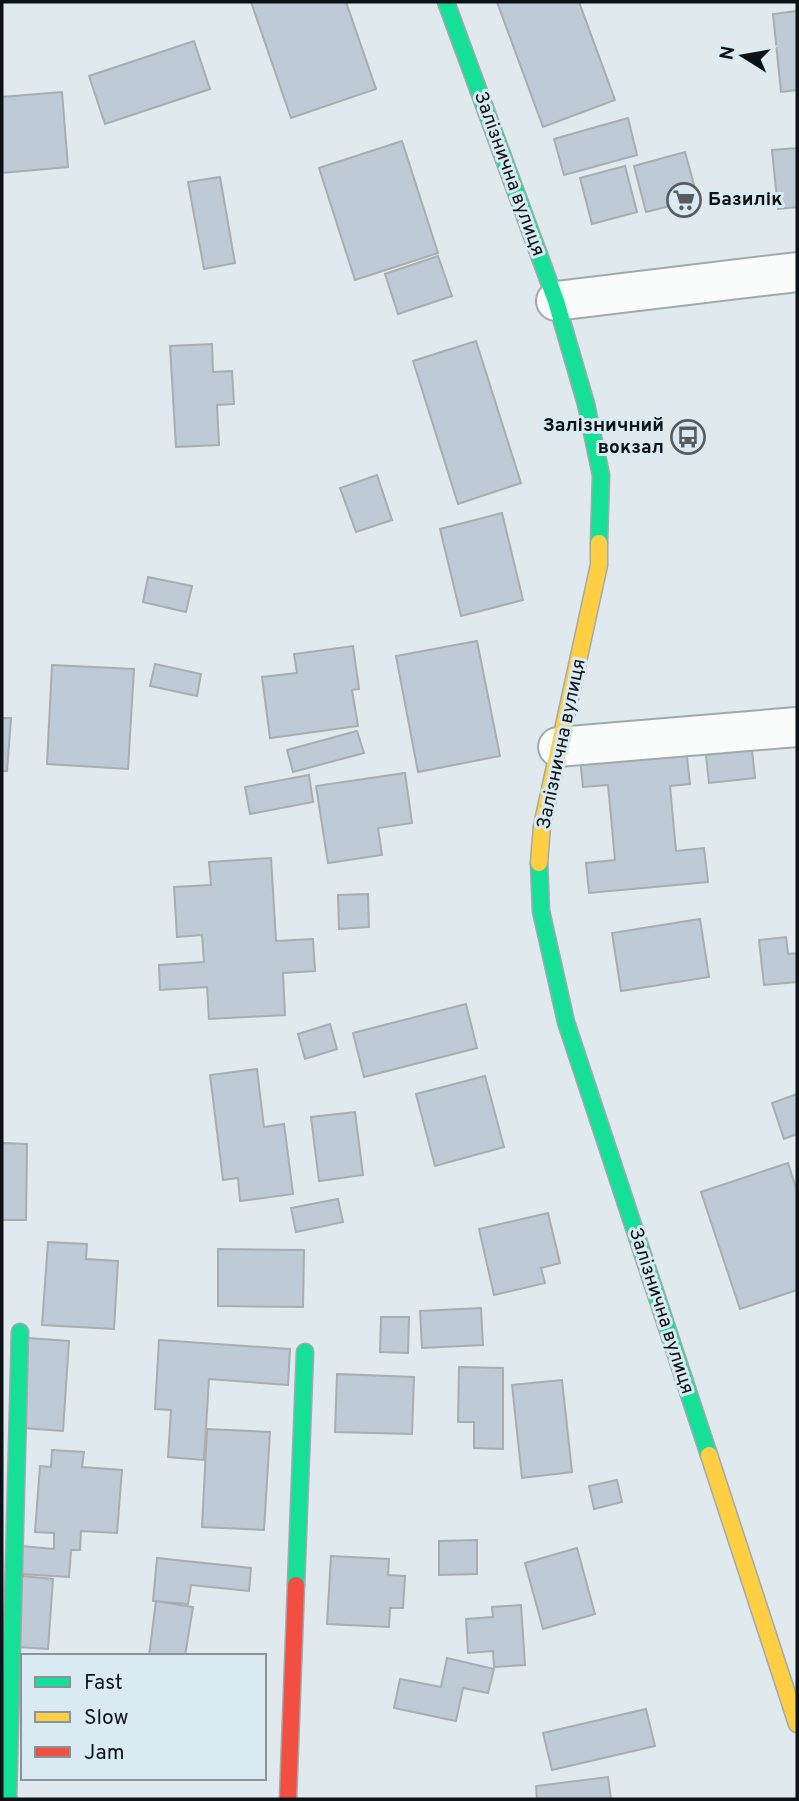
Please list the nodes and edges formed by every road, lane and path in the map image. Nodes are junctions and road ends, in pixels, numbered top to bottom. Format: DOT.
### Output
graph roads {
  1 [pos="446,2"];
  2 [pos="797,272"];
  3 [pos="555,302"];
  4 [pos="797,727"];
  5 [pos="558,747"];
  6 [pos="20,1332"];
  7 [pos="305,1352"];
  8 [pos="797,1724"];
  9 [pos="8,1799"];
  10 [pos="288,1799"];
  1 -- 3 [label="main road, Залізнична вулиця"];
  2 -- 3 [label="street"];
  3 -- 5 [label="main road, Залізнична вулиця"];
  4 -- 5 [label="street"];
  5 -- 8 [label="main road, Залізнична вулиця"];
  6 -- 9 [label="main road"];
  7 -- 10 [label="main road"];
}
